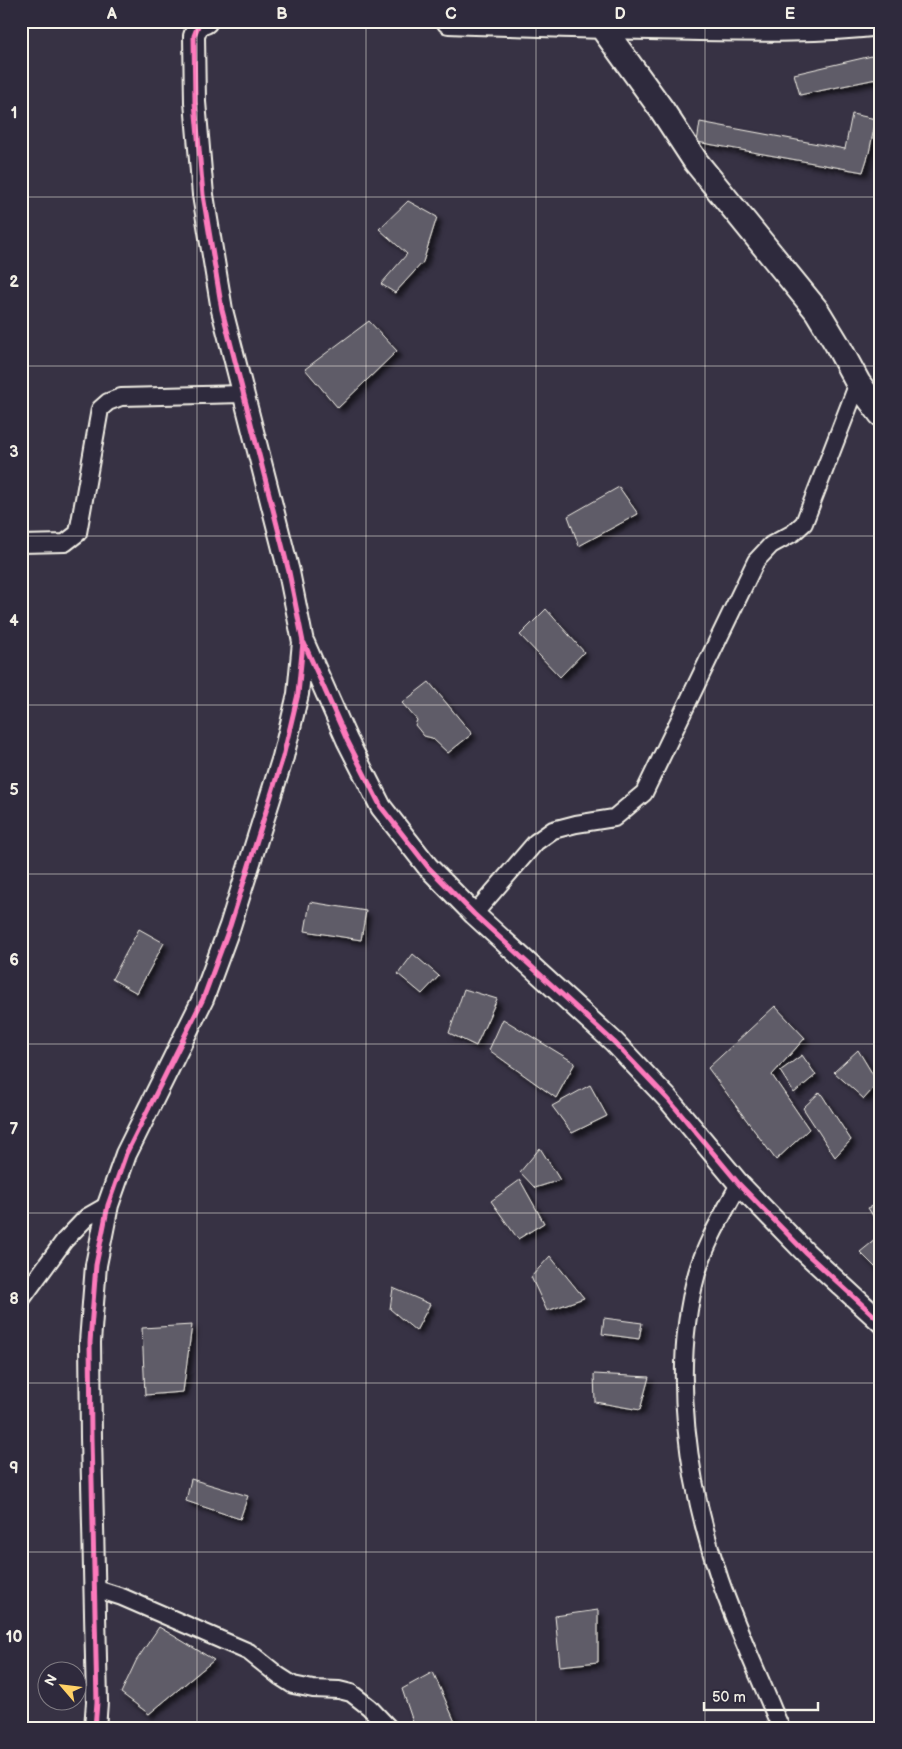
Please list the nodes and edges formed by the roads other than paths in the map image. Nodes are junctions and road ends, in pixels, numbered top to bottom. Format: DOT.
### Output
graph roads {
  1 [pos="449,21"];
  2 [pos="200,22"];
  3 [pos="881,23"];
  4 [pos="602,27"];
  5 [pos="858,383"];
  6 [pos="243,394"];
  7 [pos="881,414"];
  8 [pos="21,544"];
  9 [pos="303,642"];
  10 [pos="474,914"];
  11 [pos="739,1184"];
  12 [pos="108,1205"];
  13 [pos="21,1300"];
  14 [pos="881,1322"];
  15 [pos="94,1588"];
  16 [pos="95,1728"];
  17 [pos="389,1728"];
  18 [pos="781,1728"];
  1 -- 4 [label="main road"];
  2 -- 6 [label="street"];
  3 -- 4 [label="main road"];
  4 -- 5 [label="main road"];
  5 -- 7 [label="main road"];
  5 -- 10 [label="street"];
  6 -- 8 [label="street"];
  6 -- 9 [label="street"];
  9 -- 10 [label="street"];
  9 -- 12 [label="street"];
  10 -- 11 [label="street"];
  11 -- 14 [label="street"];
  11 -- 18 [label="street"];
  12 -- 13 [label="street"];
  12 -- 15 [label="street"];
  15 -- 16 [label="street"];
  15 -- 17 [label="street"];
}
